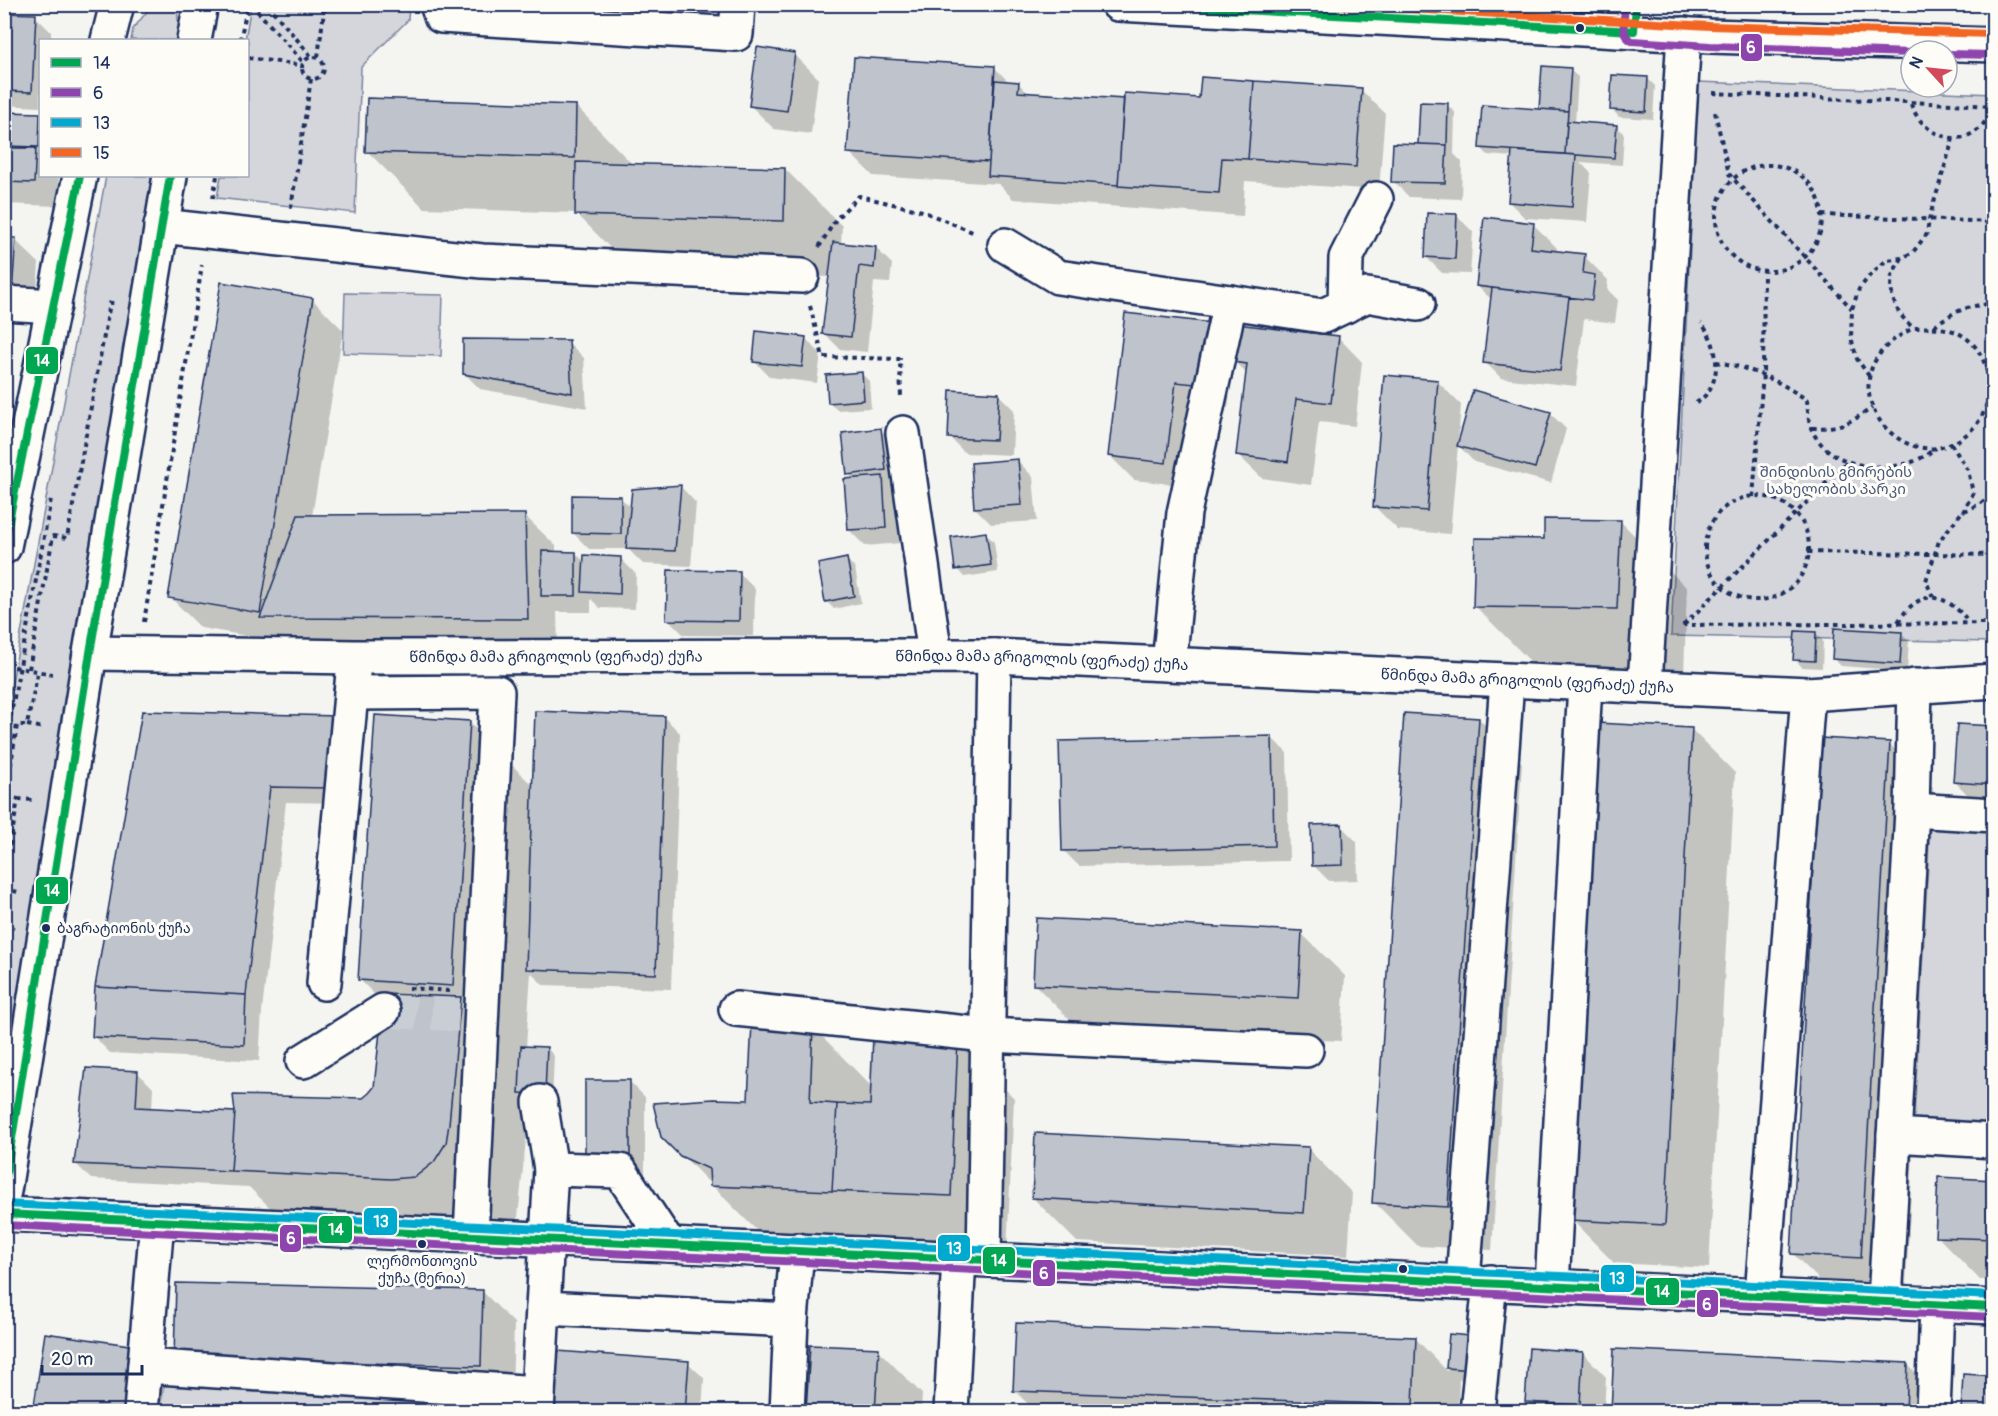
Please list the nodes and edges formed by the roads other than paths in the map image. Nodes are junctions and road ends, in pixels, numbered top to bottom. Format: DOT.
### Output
graph roads {
  1 [pos="117,4"];
  2 [pos="201,4"];
  3 [pos="437,4"];
  4 [pos="738,4"];
  5 [pos="1118,4"];
  6 [pos="1635,18"];
  7 [pos="108,39"];
  8 [pos="194,39"];
  9 [pos="1994,45"];
  10 [pos="1683,47"];
  11 [pos="80,177"];
  12 [pos="170,177"];
  13 [pos="1376,200"];
  14 [pos="161,226"];
  15 [pos="1005,245"];
  16 [pos="802,276"];
  17 [pos="1230,302"];
  18 [pos="4,303"];
  19 [pos="1418,304"];
  20 [pos="54,306"];
  21 [pos="1345,306"];
  22 [pos="903,433"];
  23 [pos="4,547"];
  24 [pos="90,653"];
  25 [pos="935,655"];
  26 [pos="994,656"];
  27 [pos="355,657"];
  28 [pos="1169,664"];
  29 [pos="1507,681"];
  30 [pos="1994,681"];
  31 [pos="1585,684"];
  32 [pos="1645,685"];
  33 [pos="1915,686"];
  34 [pos="351,693"];
  35 [pos="1808,694"];
  36 [pos="1912,810"];
  37 [pos="1994,815"];
  38 [pos="324,983"];
  39 [pos="736,1009"];
  40 [pos="382,1011"];
  41 [pos="987,1035"];
  42 [pos="1306,1050"];
  43 [pos="303,1061"];
  44 [pos="540,1102"];
  45 [pos="1894,1135"];
  46 [pos="1994,1141"];
  47 [pos="551,1169"];
  48 [pos="4,1191"];
  49 [pos="4,1214"];
  50 [pos="157,1221"];
  51 [pos="471,1235"];
  52 [pos="548,1239"];
  53 [pos="668,1244"];
  54 [pos="797,1250"];
  55 [pos="971,1258"];
  56 [pos="1476,1282"];
  57 [pos="1552,1285"];
  58 [pos="1762,1295"];
  59 [pos="1885,1301"];
  60 [pos="1937,1305"];
  61 [pos="1994,1307"];
  62 [pos="543,1308"];
  63 [pos="791,1320"];
  64 [pos="145,1366"];
  65 [pos="538,1402"];
  66 [pos="141,1412"];
  67 [pos="787,1412"];
  68 [pos="951,1412"];
  69 [pos="1477,1412"];
  70 [pos="1933,1412"];
  1 -- 7 [label="street"];
  2 -- 8 [label="street"];
  3 -- 4 [label="street"];
  5 -- 6 [label="street"];
  6 -- 10 [label="street"];
  9 -- 10 [label="street"];
  10 -- 32 [label="street"];
  11 -- 20 [label="street"];
  12 -- 14 [label="street"];
  13 -- 21 [label="street"];
  14 -- 16 [label="street"];
  14 -- 24 [label="street"];
  15 -- 17 [label="street"];
  17 -- 21 [label="street"];
  17 -- 28 [label="street"];
  18 -- 20 [label="street"];
  19 -- 21 [label="street"];
  20 -- 23 [label="street"];
  22 -- 25 [label="street"];
  24 -- 27 [label="street, წმინდა მამა გრიგოლის (ფერაძე) ქუჩა"];
  24 -- 48 [label="street"];
  25 -- 26 [label="street, წმინდა მამა გრიგოლის (ფერაძე) ქუჩა"];
  25 -- 27 [label="street, წმინდა მამა გრიგოლის (ფერაძე) ქუჩა"];
  26 -- 28 [label="street, წმინდა მამა გრიგოლის (ფერაძე) ქუჩა"];
  26 -- 41 [label="street"];
  27 -- 34 [label="street"];
  28 -- 29 [label="street, წმინდა მამა გრიგოლის (ფერაძე) ქუჩა"];
  29 -- 31 [label="street, წმინდა მამა გრიგოლის (ფერაძე) ქუჩა"];
  29 -- 56 [label="street"];
  30 -- 33 [label="street, წმინდა მამა გრიგოლის (ფერაძე) ქუჩა"];
  31 -- 32 [label="street, წმინდა მამა გრიგოლის (ფერაძე) ქუჩა"];
  31 -- 57 [label="street"];
  32 -- 35 [label="street, წმინდა მამა გრიგოლის (ფერაძე) ქუჩა"];
  33 -- 35 [label="street, წმინდა მამა გრიგოლის (ფერაძე) ქუჩა"];
  33 -- 36 [label="street"];
  34 -- 38 [label="street"];
  34 -- 51 [label="street"];
  35 -- 58 [label="street"];
  36 -- 37 [label="street"];
  36 -- 45 [label="street"];
  39 -- 41 [label="street"];
  40 -- 43 [label="street"];
  41 -- 42 [label="street"];
  41 -- 55 [label="street"];
  44 -- 47 [label="street"];
  45 -- 46 [label="street"];
  45 -- 59 [label="street"];
  47 -- 52 [label="street"];
  47 -- 53 [label="street"];
  49 -- 50 [label="street"];
  50 -- 51 [label="street"];
  50 -- 64 [label="street"];
  51 -- 52 [label="street"];
  52 -- 53 [label="street"];
  52 -- 62 [label="street"];
  53 -- 54 [label="street"];
  54 -- 55 [label="street"];
  54 -- 63 [label="street"];
  55 -- 56 [label="street"];
  55 -- 68 [label="street"];
  56 -- 57 [label="street"];
  56 -- 69 [label="street"];
  57 -- 58 [label="street"];
  58 -- 59 [label="street"];
  59 -- 60 [label="street"];
  60 -- 61 [label="street"];
  60 -- 70 [label="street"];
  62 -- 63 [label="street"];
  62 -- 65 [label="street"];
  63 -- 67 [label="street"];
  64 -- 65 [label="street"];
  64 -- 66 [label="street"];
}
